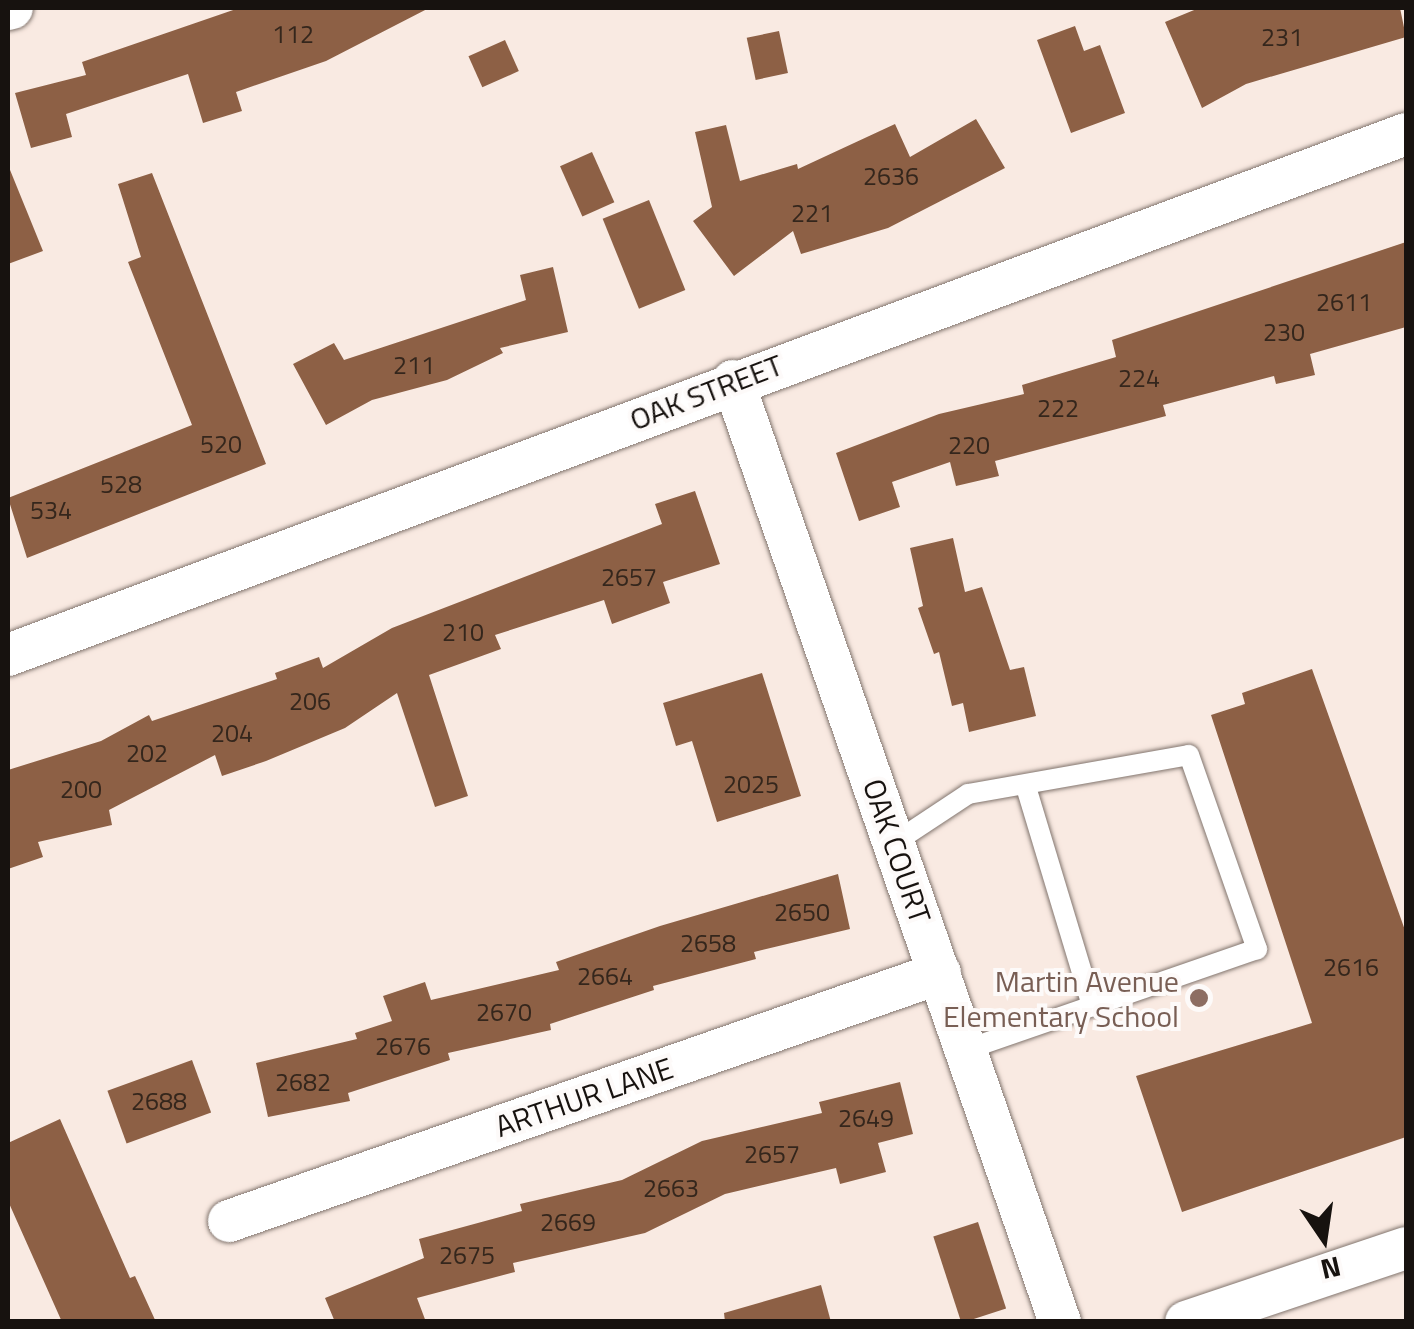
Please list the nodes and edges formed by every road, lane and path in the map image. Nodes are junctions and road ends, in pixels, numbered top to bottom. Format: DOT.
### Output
graph roads {
  1 [pos="1406,134"];
  2 [pos="733,381"];
  3 [pos="8,655"];
  4 [pos="1026,786"];
  5 [pos="894,843"];
  6 [pos="940,974"];
  7 [pos="1092,1006"];
  8 [pos="966,1050"];
  9 [pos="229,1221"];
  10 [pos="1406,1248"];
  11 [pos="1060,1322"];
  12 [pos="1186,1322"];
  1 -- 2 [label="street, OAK STREET"];
  2 -- 3 [label="street, OAK STREET"];
  2 -- 5 [label="street, OAK COURT"];
  4 -- 5 [label="lane"];
  4 -- 7 [label="lane"];
  4 -- 7 [label="lane"];
  5 -- 6 [label="street, OAK COURT"];
  6 -- 8 [label="street, OAK COURT"];
  6 -- 9 [label="street, ARTHUR LANE"];
  7 -- 8 [label="lane"];
  8 -- 11 [label="street, OAK COURT"];
  10 -- 12 [label="street"];
}
